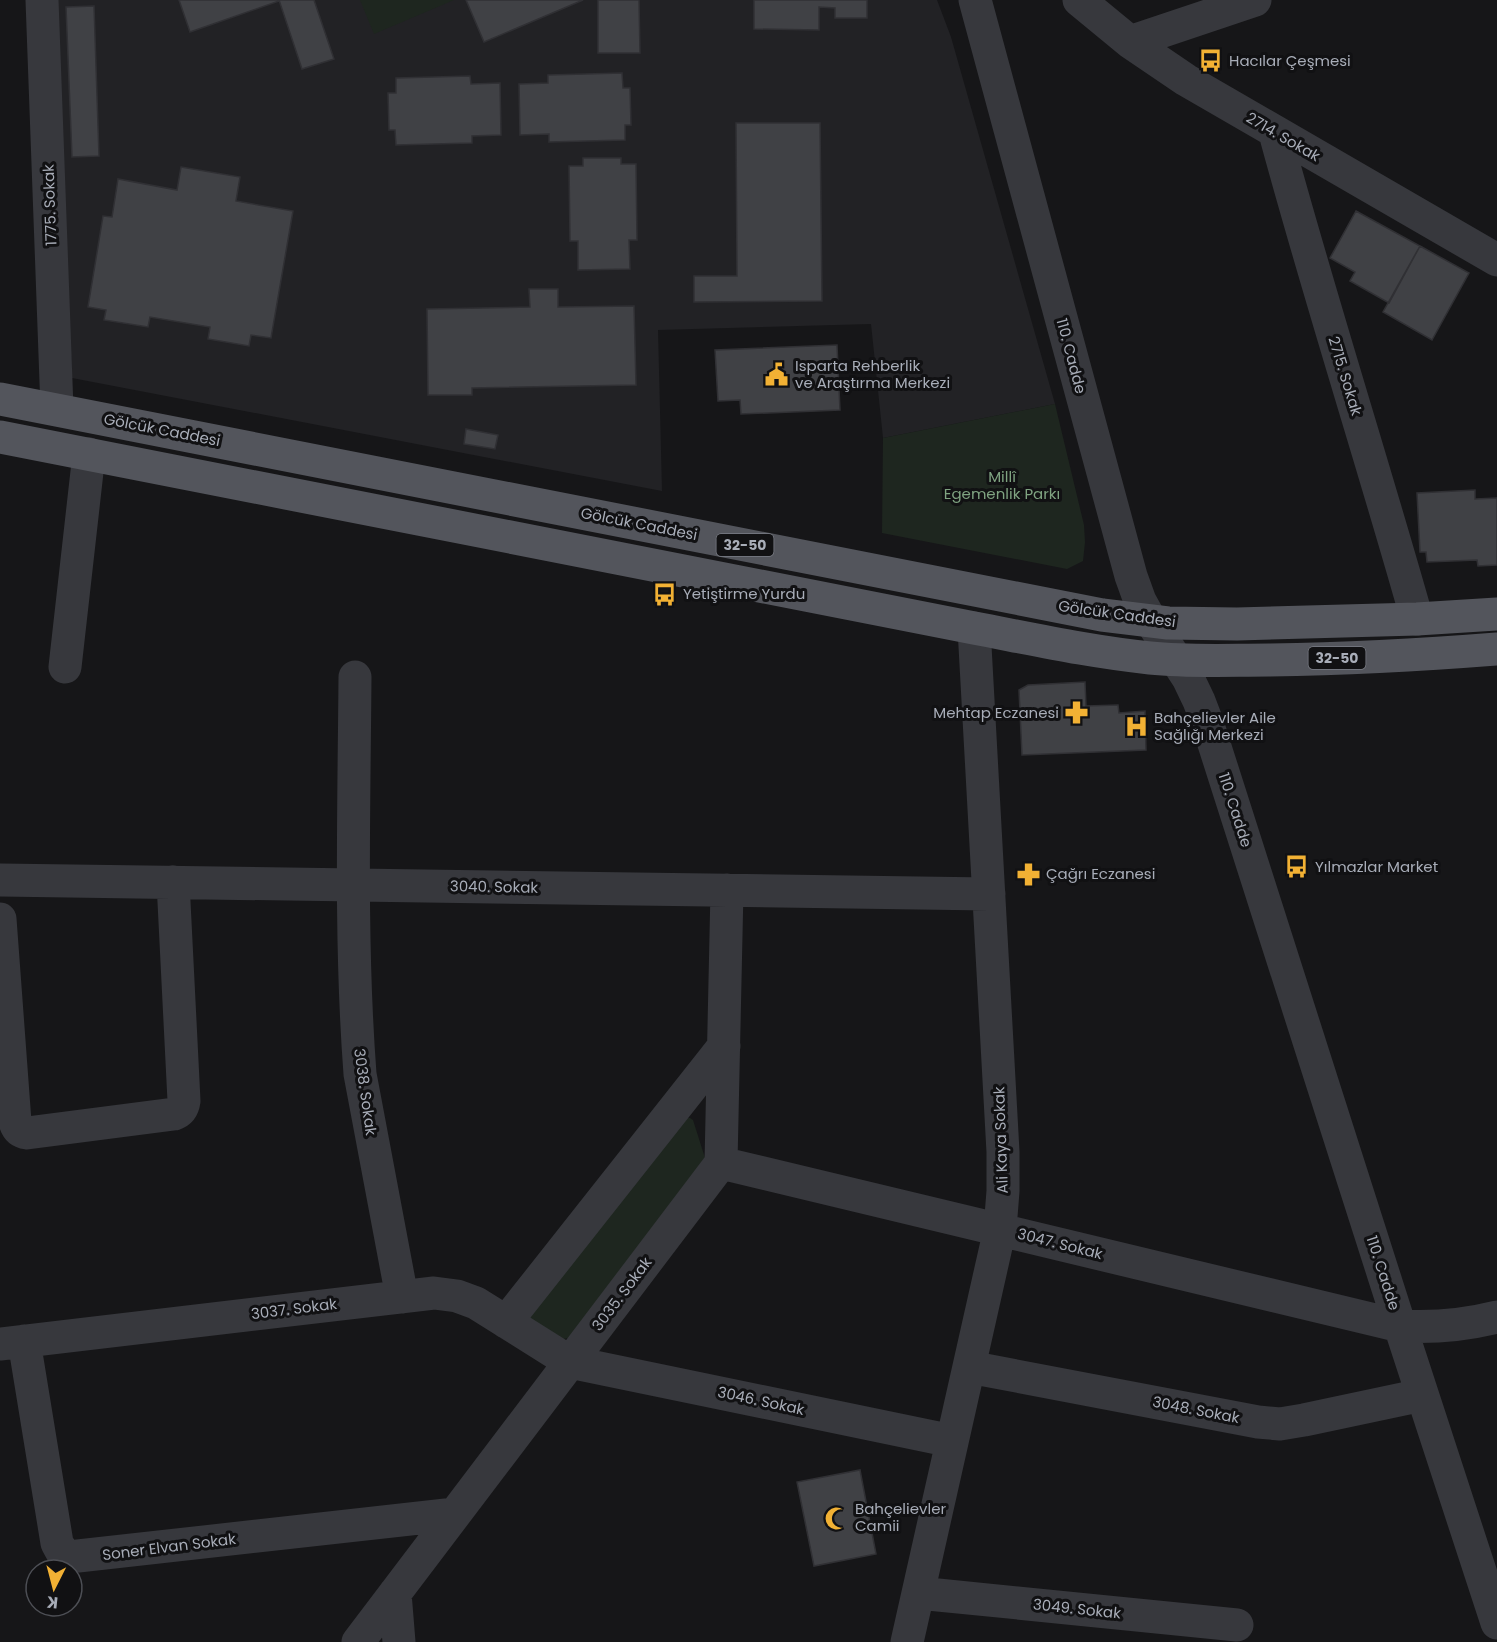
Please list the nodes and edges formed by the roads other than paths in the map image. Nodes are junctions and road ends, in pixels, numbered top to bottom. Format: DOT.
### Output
graph roads {
  1 [pos="42,0"];
  2 [pos="975,0"];
  3 [pos="1079,0"];
  4 [pos="1255,0"];
  5 [pos="1130,42"];
  6 [pos="1275,133"];
  7 [pos="1497,260"];
  8 [pos="0,399"];
  9 [pos="57,409"];
  10 [pos="0,437"];
  11 [pos="89,453"];
  12 [pos="1497,614"];
  13 [pos="1417,619"];
  14 [pos="1151,621"];
  15 [pos="974,628"];
  16 [pos="1497,649"];
  17 [pos="1176,660"];
  18 [pos="65,667"];
  19 [pos="355,677"];
  20 [pos="0,880"];
  21 [pos="173,882"];
  22 [pos="353,885"];
  23 [pos="727,890"];
  24 [pos="989,894"];
  25 [pos="0,919"];
  26 [pos="724,1046"];
  27 [pos="721,1163"];
  28 [pos="1000,1229"];
  29 [pos="402,1297"];
  30 [pos="1497,1317"];
  31 [pos="506,1322"];
  32 [pos="1400,1326"];
  33 [pos="12,1343"];
  34 [pos="570,1362"];
  35 [pos="969,1366"];
  36 [pos="1422,1395"];
  37 [pos="952,1441"];
  38 [pos="455,1514"];
  39 [pos="395,1593"];
  40 [pos="918,1593"];
  41 [pos="1497,1623"];
  42 [pos="1237,1625"];
  43 [pos="358,1642"];
  44 [pos="399,1642"];
  45 [pos="907,1642"];
  1 -- 9 [label="street, 1775. Sokak"];
  2 -- 14 [label="street, 110. Cadde"];
  3 -- 5 [label="street, 2714. Sokak"];
  4 -- 5 [label="street"];
  5 -- 6 [label="street, 2714. Sokak"];
  6 -- 7 [label="street, 2714. Sokak"];
  6 -- 13 [label="street, 2715. Sokak"];
  8 -- 9 [label="main road, Gölcük Caddesi / 32-50"];
  9 -- 14 [label="main road, Gölcük Caddesi / 32-50"];
  10 -- 11 [label="main road, 32-50"];
  11 -- 15 [label="main road, 32-50"];
  11 -- 18 [label="street"];
  12 -- 13 [label="main road, Gölcük Caddesi / 32-50"];
  13 -- 14 [label="main road, Gölcük Caddesi / 32-50"];
  14 -- 17 [label="street, 110. Cadde"];
  15 -- 17 [label="main road, 32-50"];
  15 -- 24 [label="street, Ali Kaya Sokak"];
  16 -- 17 [label="main road, 32-50"];
  17 -- 32 [label="street, 110. Cadde"];
  19 -- 22 [label="street, 3038. Sokak"];
  20 -- 21 [label="street, 3040. Sokak"];
  21 -- 22 [label="street, 3040. Sokak"];
  21 -- 25 [label="street"];
  22 -- 23 [label="street, 3040. Sokak"];
  22 -- 29 [label="street, 3038. Sokak"];
  23 -- 24 [label="street, 3040. Sokak"];
  23 -- 26 [label="street"];
  24 -- 28 [label="street, Ali Kaya Sokak"];
  26 -- 27 [label="street"];
  26 -- 31 [label="street"];
  27 -- 28 [label="street, 3047. Sokak"];
  27 -- 34 [label="street, 3035. Sokak"];
  28 -- 32 [label="street, 3047. Sokak"];
  28 -- 35 [label="street, Ali Kaya Sokak"];
  29 -- 31 [label="street, 3037. Sokak"];
  29 -- 33 [label="street, 3037. Sokak"];
  30 -- 32 [label="street, 3047. Sokak"];
  31 -- 34 [label="street, 3037. Sokak"];
  32 -- 36 [label="street, 110. Cadde"];
  33 -- 38 [label="street, Soner Elvan Sokak"];
  34 -- 37 [label="street, 3046. Sokak"];
  34 -- 38 [label="street, 3035. Sokak"];
  35 -- 36 [label="street, 3048. Sokak"];
  35 -- 37 [label="street, Ali Kaya Sokak"];
  36 -- 41 [label="street, 110. Cadde"];
  37 -- 40 [label="street, Ali Kaya Sokak"];
  38 -- 39 [label="street, 3035. Sokak"];
  39 -- 43 [label="street, 3035. Sokak"];
  39 -- 44 [label="street"];
  40 -- 42 [label="street, 3049. Sokak"];
  40 -- 45 [label="street, Ali Kaya Sokak"];
}
